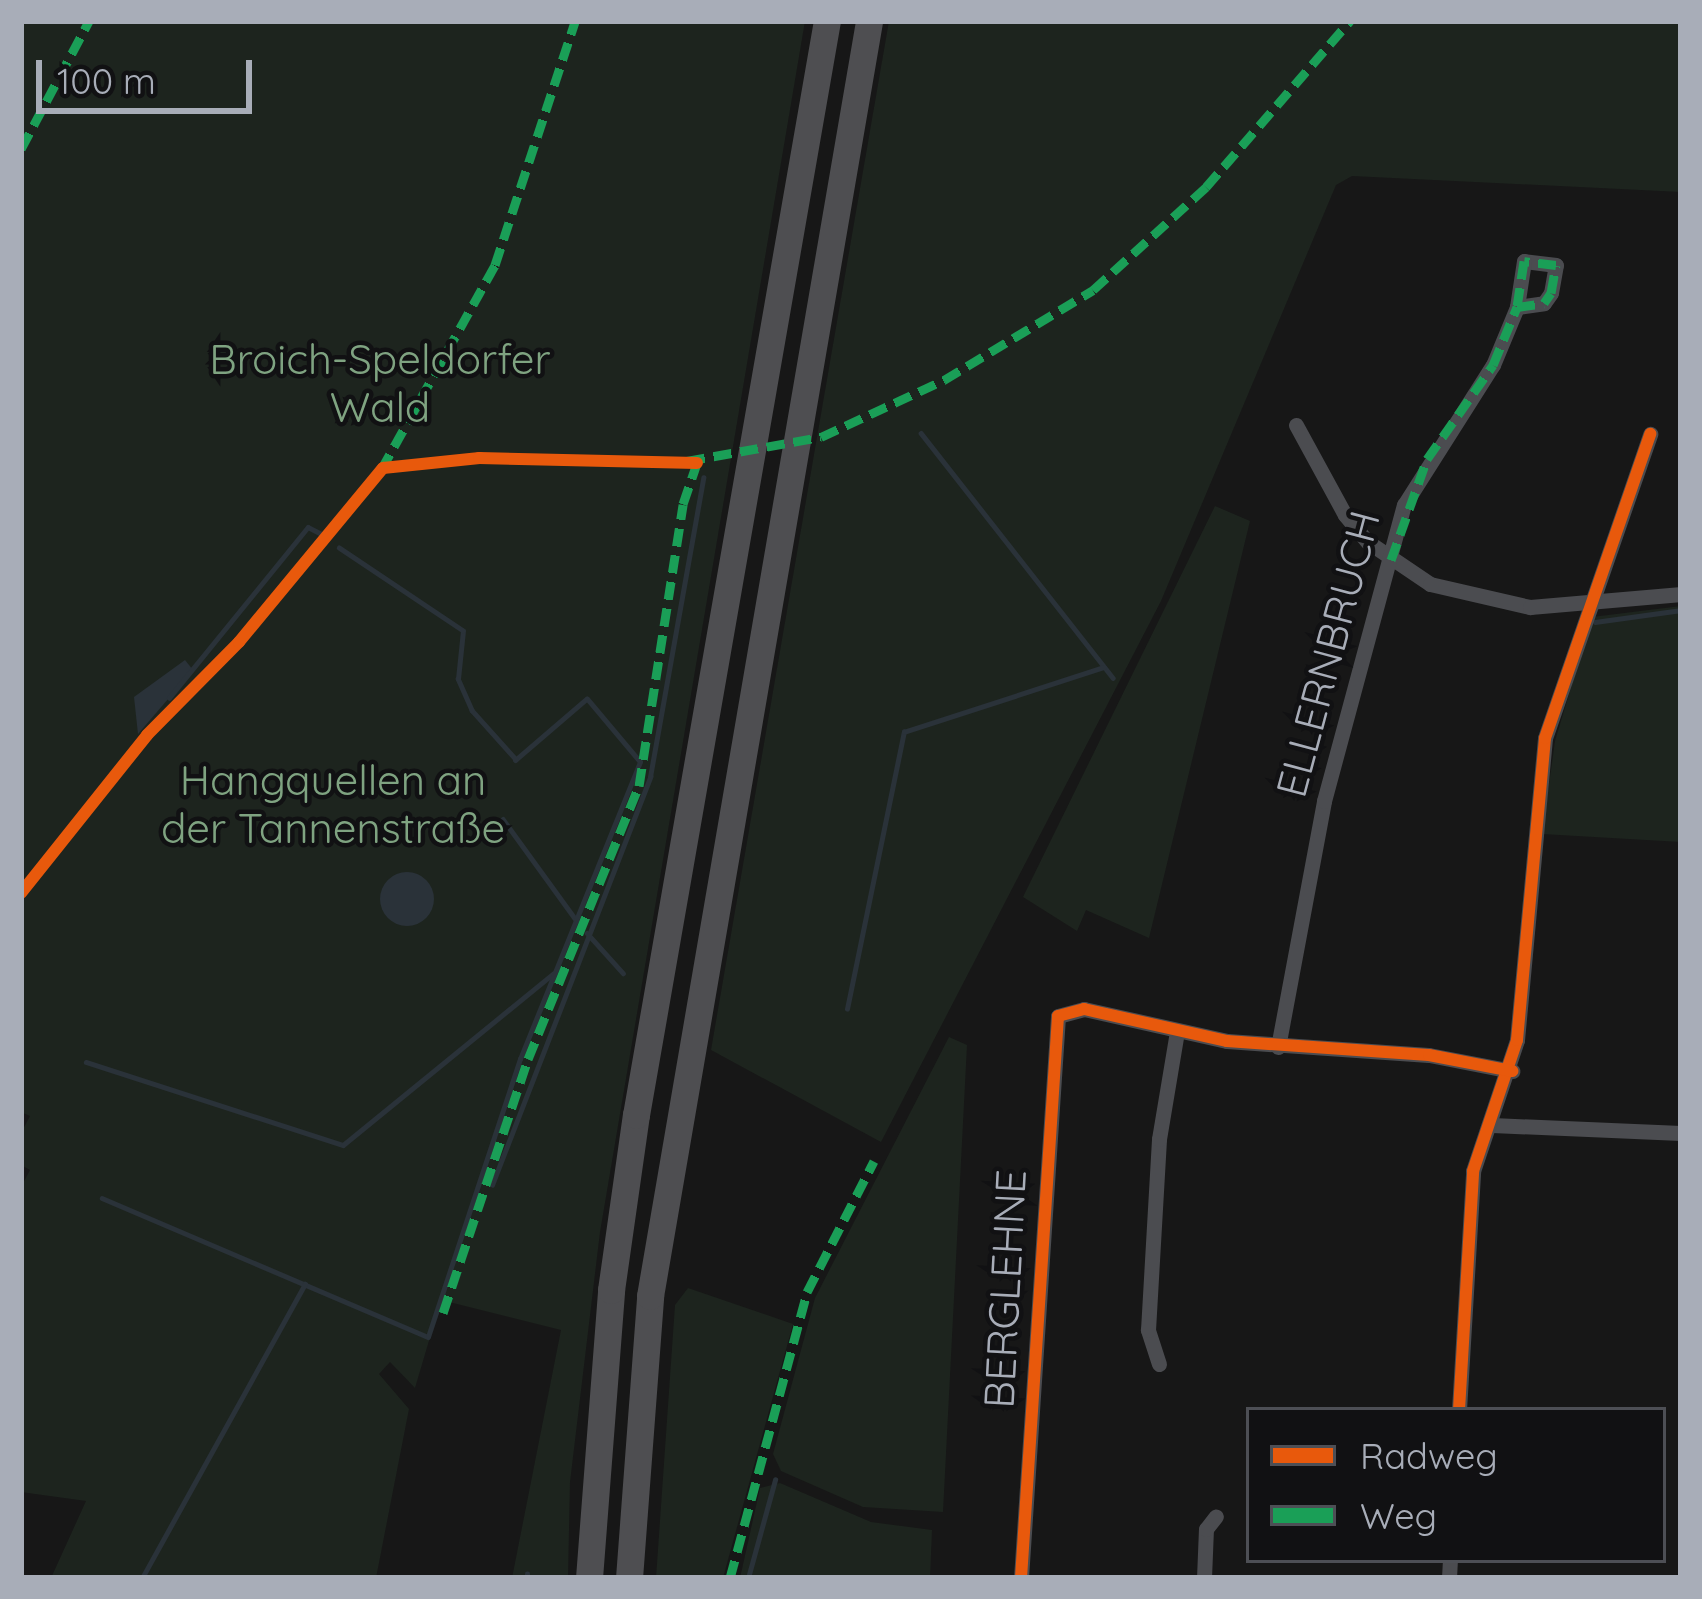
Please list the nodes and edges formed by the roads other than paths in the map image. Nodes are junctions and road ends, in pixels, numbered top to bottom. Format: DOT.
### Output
graph roads {
  1 [pos="827,21"];
  2 [pos="869,21"];
  3 [pos="1517,307"];
  4 [pos="1296,425"];
  5 [pos="1650,434"];
  6 [pos="1391,560"];
  7 [pos="1681,594"];
  8 [pos="1587,604"];
  9 [pos="1177,1033"];
  10 [pos="1278,1047"];
  11 [pos="1512,1071"];
  12 [pos="1492,1125"];
  13 [pos="1681,1133"];
  14 [pos="1159,1364"];
  15 [pos="1459,1407"];
  16 [pos="1216,1516"];
  17 [pos="589,1578"];
  18 [pos="629,1578"];
  19 [pos="1021,1578"];
  20 [pos="1204,1578"];
  1 -- 17 [label="highway"];
  2 -- 18 [label="highway"];
  3 -- 6 [label="street, ELLERNBRUCH"];
  4 -- 6 [label="street"];
  5 -- 8 [label="street"];
  6 -- 8 [label="street"];
  6 -- 10 [label="street, ELLERNBRUCH"];
  7 -- 8 [label="street"];
  8 -- 11 [label="street"];
  9 -- 10 [label="street"];
  9 -- 14 [label="street"];
  9 -- 19 [label="street, BERGLEHNE"];
  10 -- 11 [label="street"];
  11 -- 12 [label="street"];
  12 -- 13 [label="street"];
  12 -- 15 [label="street"];
  16 -- 20 [label="street"];
}
